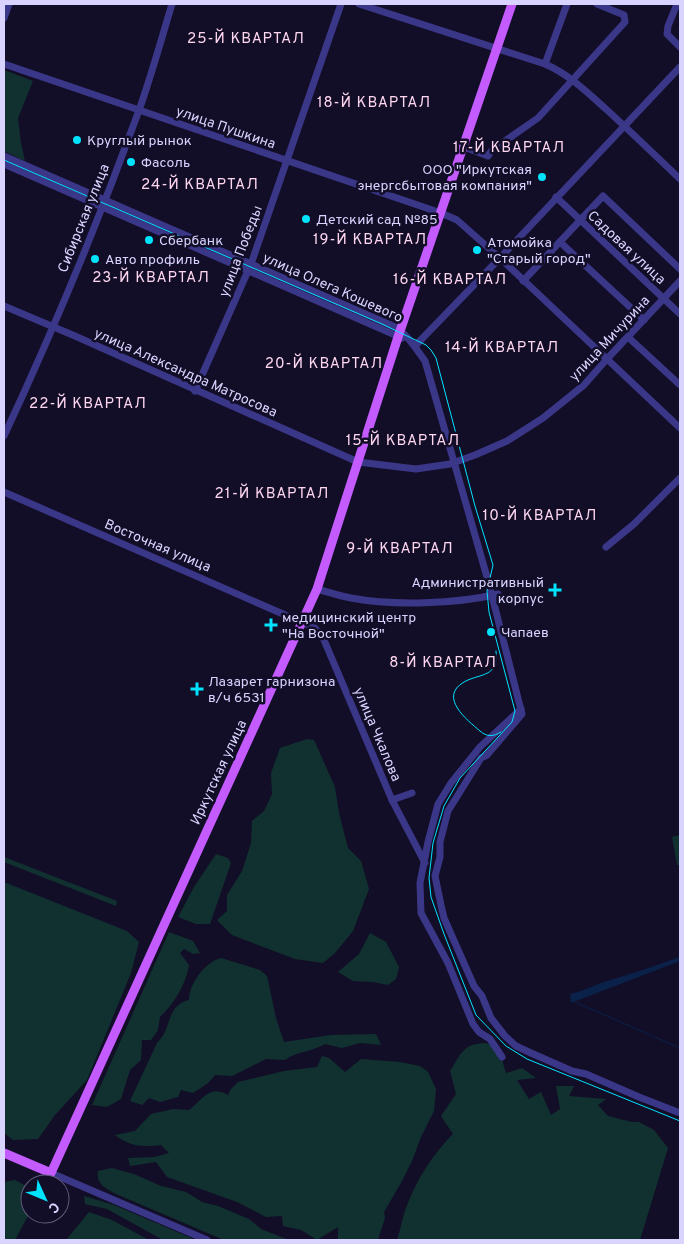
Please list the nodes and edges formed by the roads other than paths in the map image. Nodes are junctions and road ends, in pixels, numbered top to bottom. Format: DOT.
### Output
graph roads {
  1 [pos="9,4"];
  2 [pos="172,4"];
  3 [pos="341,4"];
  4 [pos="360,4"];
  5 [pos="512,4"];
  6 [pos="567,4"];
  7 [pos="596,4"];
  8 [pos="677,4"];
  9 [pos="4,18"];
  10 [pos="680,47"];
  11 [pos="498,49"];
  12 [pos="4,64"];
  13 [pos="546,64"];
  14 [pos="680,67"];
  15 [pos="573,79"];
  16 [pos="139,111"];
  17 [pos="624,126"];
  18 [pos="464,147"];
  19 [pos="4,156"];
  20 [pos="287,161"];
  21 [pos="4,164"];
  22 [pos="680,180"];
  23 [pos="556,197"];
  24 [pos="105,199"];
  25 [pos="102,207"];
  26 [pos="441,213"];
  27 [pos="581,220"];
  28 [pos="560,242"];
  29 [pos="500,258"];
  30 [pos="249,267"];
  31 [pos="680,269"];
  32 [pos="523,281"];
  33 [pos="680,281"];
  34 [pos="664,298"];
  35 [pos="4,306"];
  36 [pos="680,314"];
  37 [pos="644,320"];
  38 [pos="53,326"];
  39 [pos="400,334"];
  40 [pos="628,337"];
  41 [pos="415,346"];
  42 [pos="606,360"];
  43 [pos="680,385"];
  44 [pos="195,391"];
  45 [pos="680,428"];
  46 [pos="4,436"];
  47 [pos="358,462"];
  48 [pos="455,462"];
  49 [pos="680,478"];
  50 [pos="4,492"];
  51 [pos="606,547"];
  52 [pos="317,589"];
  53 [pos="495,595"];
  54 [pos="302,623"];
  55 [pos="521,712"];
  56 [pos="412,793"];
  57 [pos="392,800"];
  58 [pos="424,863"];
  59 [pos="502,1057"];
  60 [pos="680,1113"];
  61 [pos="4,1153"];
  62 [pos="51,1172"];
  63 [pos="207,1240"];
  1 -- 9 [label="street"];
  2 -- 16 [label="street, Сибирская улица"];
  3 -- 20 [label="street, улица Победы"];
  4 -- 11 [label="street"];
  5 -- 11 [label="main road, Иркутская улица"];
  6 -- 13 [label="street"];
  7 -- 15 [label="street"];
  8 -- 10 [label="street"];
  11 -- 13 [label="street"];
  11 -- 18 [label="main road, Иркутская улица"];
  12 -- 16 [label="street, улица Пушкина"];
  13 -- 15 [label="street"];
  14 -- 17 [label="street"];
  15 -- 17 [label="street"];
  15 -- 18 [label="street"];
  16 -- 20 [label="street, улица Пушкина"];
  16 -- 24 [label="street, Сибирская улица"];
  17 -- 22 [label="street"];
  17 -- 23 [label="street"];
  18 -- 26 [label="main road, Иркутская улица"];
  19 -- 24 [label="street, улица Олега Кошевого"];
  20 -- 26 [label="street, улица Пушкина"];
  20 -- 30 [label="street, улица Победы"];
  21 -- 25 [label="street, улица Олега Кошевого"];
  23 -- 27 [label="street, Садовая улица"];
  23 -- 29 [label="street"];
  24 -- 25 [label="street, Сибирская улица"];
  24 -- 30 [label="street, улица Олега Кошевого"];
  25 -- 30 [label="street, улица Олега Кошевого"];
  25 -- 38 [label="street, Сибирская улица"];
  26 -- 29 [label="street, улица Пушкина"];
  26 -- 39 [label="main road, Иркутская улица"];
  27 -- 28 [label="street"];
  27 -- 31 [label="street"];
  27 -- 34 [label="street, Садовая улица"];
  28 -- 32 [label="street"];
  28 -- 37 [label="street"];
  29 -- 32 [label="street, улица Пушкина"];
  29 -- 41 [label="street"];
  30 -- 39 [label="street, улица Олега Кошевого"];
  30 -- 44 [label="street, улица Победы"];
  32 -- 42 [label="street, улица Пушкина"];
  33 -- 34 [label="street, улица Мичурина"];
  34 -- 36 [label="street, Садовая улица"];
  34 -- 37 [label="street, улица Мичурина"];
  35 -- 38 [label="street, улица Александра Матросова"];
  37 -- 40 [label="street, улица Мичурина"];
  38 -- 44 [label="street, улица Александра Матросова"];
  38 -- 46 [label="street, Сибирская улица"];
  39 -- 41 [label="street, улица Олега Кошевого"];
  39 -- 47 [label="main road, Иркутская улица"];
  40 -- 42 [label="street, улица Мичурина"];
  40 -- 43 [label="street"];
  41 -- 48 [label="street, улица Олега Кошевого"];
  42 -- 45 [label="street, улица Пушкина"];
  42 -- 48 [label="street, улица Мичурина"];
  44 -- 47 [label="street, улица Александра Матросова"];
  47 -- 48 [label="street, улица Мичурина"];
  47 -- 52 [label="main road, Иркутская улица"];
  48 -- 53 [label="street, улица Олега Кошевого"];
  49 -- 51 [label="street"];
  50 -- 54 [label="street, Восточная улица"];
  52 -- 53 [label="street"];
  52 -- 54 [label="main road, Иркутская улица"];
  53 -- 55 [label="street, улица Олега Кошевого"];
  54 -- 57 [label="street, улица Чкалова"];
  54 -- 62 [label="main road, Иркутская улица"];
  55 -- 58 [label="street"];
  55 -- 60 [label="street"];
  56 -- 57 [label="street"];
  57 -- 58 [label="street, улица Чкалова"];
  58 -- 59 [label="street"];
  61 -- 62 [label="main road"];
  62 -- 63 [label="street"];
}
